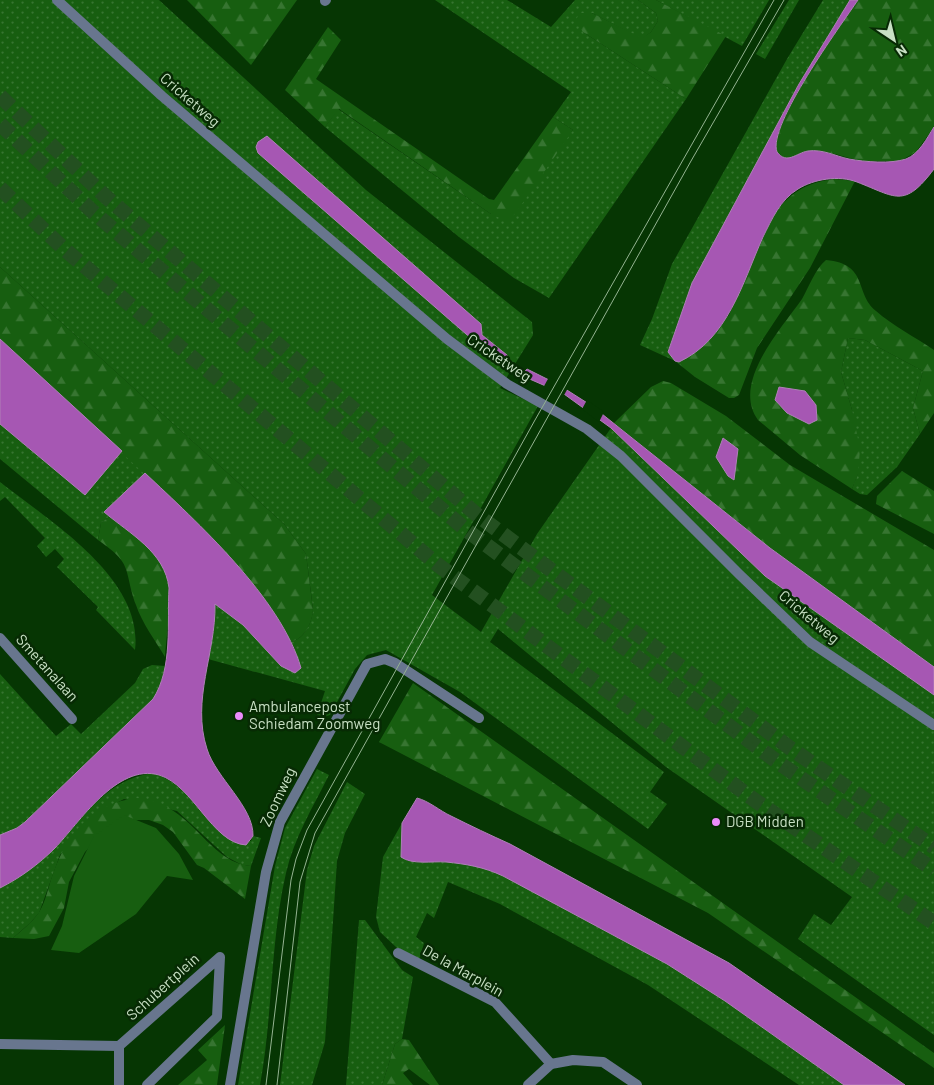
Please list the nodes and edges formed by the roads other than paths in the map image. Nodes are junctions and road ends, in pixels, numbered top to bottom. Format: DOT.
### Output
graph roads {
  1 [pos="57,0"];
  2 [pos="0,638"];
  3 [pos="72,718"];
  4 [pos="479,718"];
  5 [pos="934,725"];
  6 [pos="398,953"];
  7 [pos="0,1044"];
  8 [pos="119,1046"];
  9 [pos="551,1064"];
  10 [pos="119,1085"];
  11 [pos="147,1085"];
  12 [pos="230,1085"];
  13 [pos="528,1085"];
  14 [pos="637,1085"];
  1 -- 5 [label="street, Cricketweg"];
  2 -- 3 [label="street, Smetanalaan"];
  4 -- 12 [label="street, Zoomweg"];
  6 -- 9 [label="street, De la Marplein"];
  7 -- 8 [label="street"];
  8 -- 10 [label="street"];
  8 -- 11 [label="street, Schubertplein"];
  9 -- 13 [label="street"];
  9 -- 14 [label="street"];
}
